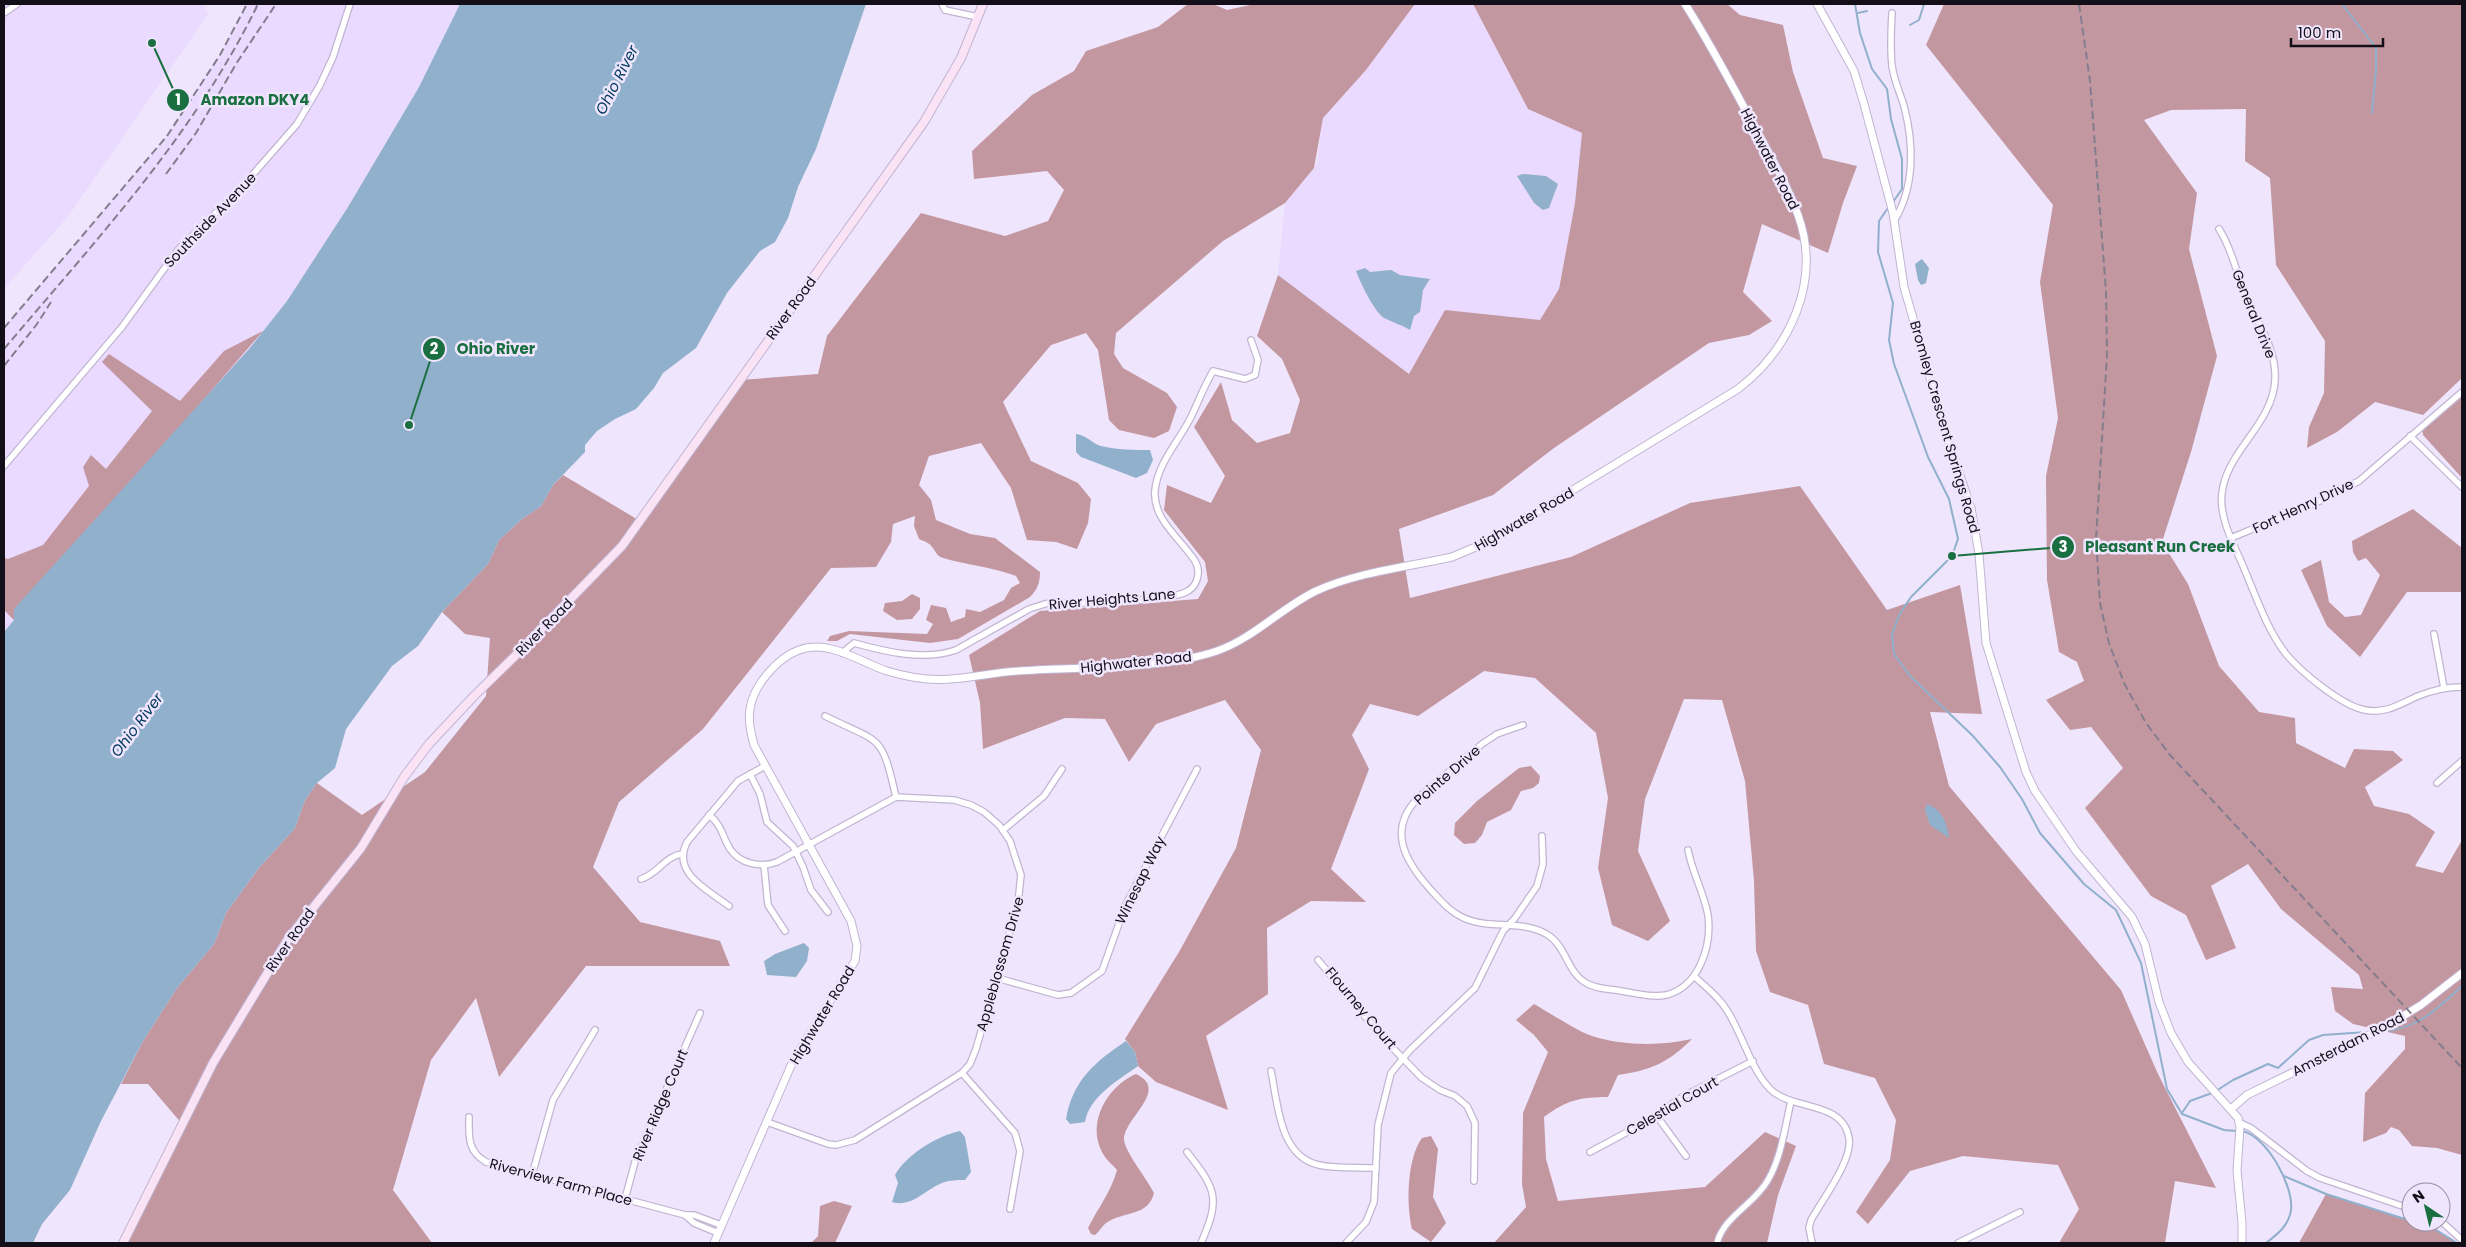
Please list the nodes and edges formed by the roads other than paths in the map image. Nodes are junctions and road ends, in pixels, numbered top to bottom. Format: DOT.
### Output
graph roads {
  1 [pos="17,4"];
  2 [pos="350,4"];
  3 [pos="942,4"];
  4 [pos="984,4"];
  5 [pos="1685,4"];
  6 [pos="1817,4"];
  7 [pos="4,13"];
  8 [pos="1892,13"];
  9 [pos="978,17"];
  10 [pos="1893,217"];
  11 [pos="2219,229"];
  12 [pos="1251,340"];
  13 [pos="2462,392"];
  14 [pos="2410,436"];
  15 [pos="4,466"];
  16 [pos="2462,488"];
  17 [pos="2231,538"];
  18 [pos="2434,634"];
  19 [pos="842,653"];
  20 [pos="2462,687"];
  21 [pos="2444,688"];
  22 [pos="826,716"];
  23 [pos="1523,725"];
  24 [pos="2462,761"];
  25 [pos="765,766"];
  26 [pos="1062,768"];
  27 [pos="1197,769"];
  28 [pos="750,774"];
  29 [pos="2437,783"];
  30 [pos="896,797"];
  31 [pos="709,815"];
  32 [pos="1003,830"];
  33 [pos="1542,836"];
  34 [pos="809,844"];
  35 [pos="1688,850"];
  36 [pos="796,851"];
  37 [pos="682,854"];
  38 [pos="764,865"];
  39 [pos="641,879"];
  40 [pos="729,906"];
  41 [pos="828,912"];
  42 [pos="1506,926"];
  43 [pos="785,931"];
  44 [pos="1318,960"];
  45 [pos="2462,973"];
  46 [pos="1694,977"];
  47 [pos="997,978"];
  48 [pos="700,1013"];
  49 [pos="595,1030"];
  50 [pos="1403,1057"];
  51 [pos="1753,1061"];
  52 [pos="1271,1072"];
  53 [pos="962,1073"];
  54 [pos="1791,1102"];
  55 [pos="2231,1109"];
  56 [pos="1656,1116"];
  57 [pos="469,1117"];
  58 [pos="767,1122"];
  59 [pos="2240,1125"];
  60 [pos="1187,1152"];
  61 [pos="1590,1152"];
  62 [pos="1686,1156"];
  63 [pos="1376,1168"];
  64 [pos="532,1174"];
  65 [pos="1474,1181"];
  66 [pos="625,1199"];
  67 [pos="2401,1207"];
  68 [pos="1010,1210"];
  69 [pos="2020,1212"];
  70 [pos="685,1215"];
  71 [pos="721,1225"];
  72 [pos="2451,1230"];
  73 [pos="718,1233"];
  74 [pos="1352,1238"];
  75 [pos="2462,1240"];
  76 [pos="123,1243"];
  77 [pos="714,1243"];
  78 [pos="1201,1243"];
  79 [pos="1346,1243"];
  80 [pos="1356,1243"];
  81 [pos="1717,1243"];
  82 [pos="1812,1243"];
  83 [pos="1958,1243"];
  84 [pos="2242,1243"];
  1 -- 7 [label="street"];
  2 -- 15 [label="street, Southside Avenue"];
  3 -- 9 [label="street"];
  4 -- 9 [label="main road, River Road"];
  5 -- 19 [label="street, Highwater Road"];
  6 -- 10 [label="street, Bromley Crescent Springs Road"];
  8 -- 10 [label="street"];
  9 -- 76 [label="main road, River Road"];
  10 -- 55 [label="street, Bromley Crescent Springs Road"];
  11 -- 17 [label="street, General Drive"];
  12 -- 19 [label="street, River Heights Lane"];
  13 -- 14 [label="street, Fort Henry Drive"];
  14 -- 16 [label="street"];
  14 -- 17 [label="street, Fort Henry Drive"];
  17 -- 21 [label="street, General Drive"];
  18 -- 21 [label="street"];
  19 -- 25 [label="street, Highwater Road"];
  20 -- 21 [label="street, General Drive"];
  22 -- 30 [label="street"];
  23 -- 42 [label="street, Pointe Drive"];
  24 -- 29 [label="street"];
  25 -- 28 [label="street"];
  25 -- 34 [label="street, Highwater Road"];
  26 -- 32 [label="street"];
  27 -- 47 [label="street, Winesap Way"];
  28 -- 31 [label="street"];
  28 -- 36 [label="street"];
  30 -- 32 [label="street, Appleblossom Drive"];
  30 -- 34 [label="street"];
  31 -- 37 [label="street"];
  31 -- 38 [label="street"];
  32 -- 47 [label="street, Appleblossom Drive"];
  33 -- 42 [label="street"];
  34 -- 36 [label="street"];
  34 -- 58 [label="street, Highwater Road"];
  35 -- 46 [label="street"];
  36 -- 38 [label="street"];
  36 -- 41 [label="street"];
  37 -- 39 [label="street"];
  37 -- 40 [label="street"];
  38 -- 43 [label="street"];
  42 -- 46 [label="street, Pointe Drive"];
  42 -- 50 [label="street"];
  44 -- 50 [label="street, Flourney Court"];
  45 -- 55 [label="street, Amsterdam Road"];
  46 -- 51 [label="street"];
  47 -- 53 [label="street, Appleblossom Drive"];
  48 -- 66 [label="street, River Ridge Court"];
  49 -- 64 [label="street"];
  50 -- 63 [label="street"];
  50 -- 65 [label="street, Flourney Court"];
  51 -- 54 [label="street"];
  51 -- 56 [label="street, Celestial Court"];
  52 -- 63 [label="street"];
  53 -- 58 [label="street, Appleblossom Drive"];
  53 -- 68 [label="street"];
  54 -- 81 [label="street"];
  54 -- 82 [label="street"];
  55 -- 59 [label="street, Bromley Crescent Springs Road"];
  56 -- 61 [label="street, Celestial Court"];
  56 -- 62 [label="street"];
  57 -- 64 [label="street, Riverview Farm Place"];
  58 -- 71 [label="street, Highwater Road"];
  59 -- 67 [label="street"];
  59 -- 84 [label="street"];
  60 -- 78 [label="street"];
  63 -- 74 [label="street"];
  64 -- 66 [label="street, Riverview Farm Place"];
  66 -- 70 [label="street, Riverview Farm Place"];
  69 -- 83 [label="street"];
  70 -- 71 [label="street, Riverview Farm Place"];
  70 -- 73 [label="street, Riverview Farm Place"];
  71 -- 73 [label="street, Highwater Road"];
  72 -- 75 [label="street"];
  73 -- 77 [label="street, Highwater Road"];
  74 -- 79 [label="street"];
  74 -- 80 [label="street"];
}
